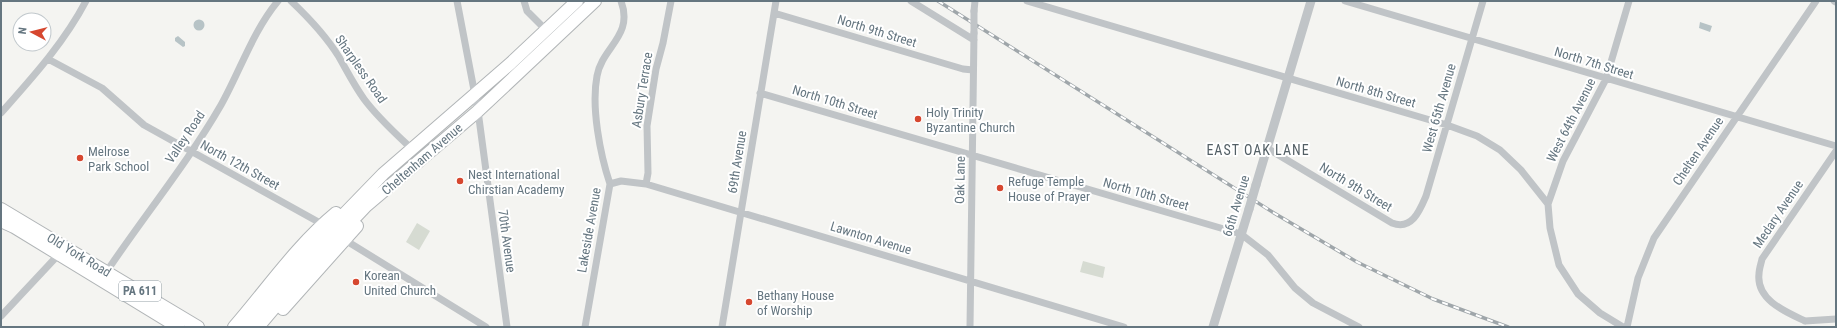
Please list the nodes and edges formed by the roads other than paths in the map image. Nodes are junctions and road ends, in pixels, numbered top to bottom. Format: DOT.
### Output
graph roads {
  1 [pos="86,1"];
  2 [pos="278,1"];
  3 [pos="291,1"];
  4 [pos="457,1"];
  5 [pos="524,1"];
  6 [pos="577,1"];
  7 [pos="595,1"];
  8 [pos="621,1"];
  9 [pos="671,1"];
  10 [pos="776,1"];
  11 [pos="911,1"];
  12 [pos="975,1"];
  13 [pos="1027,1"];
  14 [pos="1311,1"];
  15 [pos="1346,1"];
  16 [pos="1483,1"];
  17 [pos="1629,1"];
  18 [pos="1816,1"];
  19 [pos="774,13"];
  20 [pos="546,30"];
  21 [pos="974,37"];
  22 [pos="1472,39"];
  23 [pos="48,59"];
  24 [pos="973,70"];
  25 [pos="1288,79"];
  26 [pos="1606,79"];
  27 [pos="760,92"];
  28 [pos="475,95"];
  29 [pos="478,111"];
  30 [pos="1,113"];
  31 [pos="1736,116"];
  32 [pos="1447,125"];
  33 [pos="1836,146"];
  34 [pos="1267,148"];
  35 [pos="413,150"];
  36 [pos="191,151"];
  37 [pos="1836,151"];
  38 [pos="972,155"];
  39 [pos="406,173"];
  40 [pos="383,174"];
  41 [pos="610,184"];
  42 [pos="646,184"];
  43 [pos="1548,204"];
  44 [pos="1,208"];
  45 [pos="741,212"];
  46 [pos="1414,220"];
  47 [pos="1,221"];
  48 [pos="322,224"];
  49 [pos="1241,234"];
  50 [pos="345,240"];
  51 [pos="62,251"];
  52 [pos="103,275"];
  53 [pos="970,281"];
  54 [pos="1,316"];
  55 [pos="1836,319"];
  56 [pos="1803,324"];
  57 [pos="178,327"];
  58 [pos="198,327"];
  59 [pos="234,327"];
  60 [pos="246,327"];
  61 [pos="258,327"];
  62 [pos="268,327"];
  63 [pos="486,327"];
  64 [pos="507,327"];
  65 [pos="585,327"];
  66 [pos="722,327"];
  67 [pos="970,327"];
  68 [pos="1124,327"];
  69 [pos="1213,327"];
  70 [pos="1360,327"];
  71 [pos="1623,327"];
  72 [pos="1627,327"];
  1 -- 23 [label="street"];
  2 -- 36 [label="street, Valley Road"];
  3 -- 35 [label="street, Sharpless Road"];
  4 -- 28 [label="street, 70th Avenue"];
  5 -- 20 [label="street"];
  6 -- 20 [label="highway, Cheltenham Avenue"];
  7 -- 29 [label="highway, Cheltenham Avenue"];
  8 -- 41 [label="street, Lakeside Avenue"];
  9 -- 42 [label="street, Asbury Terrace"];
  10 -- 19 [label="street, 69th Avenue"];
  11 -- 21 [label="street"];
  12 -- 21 [label="street, Oak Lane, bridge"];
  13 -- 25 [label="street, North 8th Street"];
  14 -- 25 [label="street, 66th Avenue"];
  15 -- 22 [label="street, North 7th Street"];
  16 -- 22 [label="street, West 65th Avenue"];
  17 -- 26 [label="street, West 64th Avenue"];
  18 -- 31 [label="street, Chelten Avenue"];
  19 -- 24 [label="street, North 9th Street"];
  19 -- 27 [label="street, 69th Avenue"];
  20 -- 28 [label="highway, Cheltenham Avenue"];
  21 -- 24 [label="street, Oak Lane"];
  22 -- 26 [label="street, North 7th Street"];
  22 -- 32 [label="street, West 65th Avenue"];
  23 -- 30 [label="street"];
  23 -- 36 [label="street, North 12th Street"];
  24 -- 38 [label="street, Oak Lane"];
  25 -- 32 [label="street, North 8th Street"];
  25 -- 34 [label="street, 66th Avenue"];
  26 -- 31 [label="street, North 7th Street"];
  26 -- 43 [label="street, West 64th Avenue"];
  27 -- 38 [label="street, North 10th Street"];
  27 -- 45 [label="street, 69th Avenue"];
  28 -- 29 [label="street, 70th Avenue"];
  28 -- 35 [label="highway, Cheltenham Avenue"];
  29 -- 39 [label="highway, Cheltenham Avenue"];
  29 -- 64 [label="street, 70th Avenue"];
  31 -- 33 [label="street, North 7th Street"];
  31 -- 72 [label="street, Chelten Avenue"];
  32 -- 43 [label="street, North 8th Street"];
  32 -- 46 [label="street, West 65th Avenue"];
  34 -- 46 [label="street, North 9th Street"];
  34 -- 49 [label="street, 66th Avenue, bridge"];
  35 -- 40 [label="highway, Cheltenham Avenue"];
  36 -- 48 [label="street, North 12th Street"];
  36 -- 52 [label="street, Valley Road"];
  37 -- 56 [label="street, Medary Avenue"];
  38 -- 49 [label="street, North 10th Street"];
  38 -- 53 [label="street, Oak Lane"];
  39 -- 50 [label="highway"];
  39 -- 61 [label="highway, Cheltenham Avenue"];
  40 -- 48 [label="highway"];
  40 -- 60 [label="highway, Cheltenham Avenue"];
  41 -- 42 [label="street, Lawnton Avenue"];
  41 -- 65 [label="street, Lakeside Avenue"];
  42 -- 45 [label="street, Lawnton Avenue"];
  43 -- 71 [label="street"];
  44 -- 51 [label="highway, Old York Road / PA 611"];
  45 -- 53 [label="street, Lawnton Avenue"];
  45 -- 66 [label="street, 69th Avenue"];
  47 -- 51 [label="highway, Old York Road / PA 611"];
  48 -- 59 [label="highway"];
  49 -- 69 [label="street, 66th Avenue"];
  49 -- 70 [label="street, North 10th Street"];
  50 -- 62 [label="highway"];
  50 -- 63 [label="street"];
  51 -- 52 [label="highway, Old York Road / PA 611"];
  51 -- 54 [label="street"];
  52 -- 57 [label="highway, Old York Road / PA 611"];
  52 -- 58 [label="highway, Old York Road / PA 611"];
  53 -- 67 [label="street, Oak Lane"];
  53 -- 68 [label="street, Lawnton Avenue"];
  55 -- 56 [label="street"];
}
